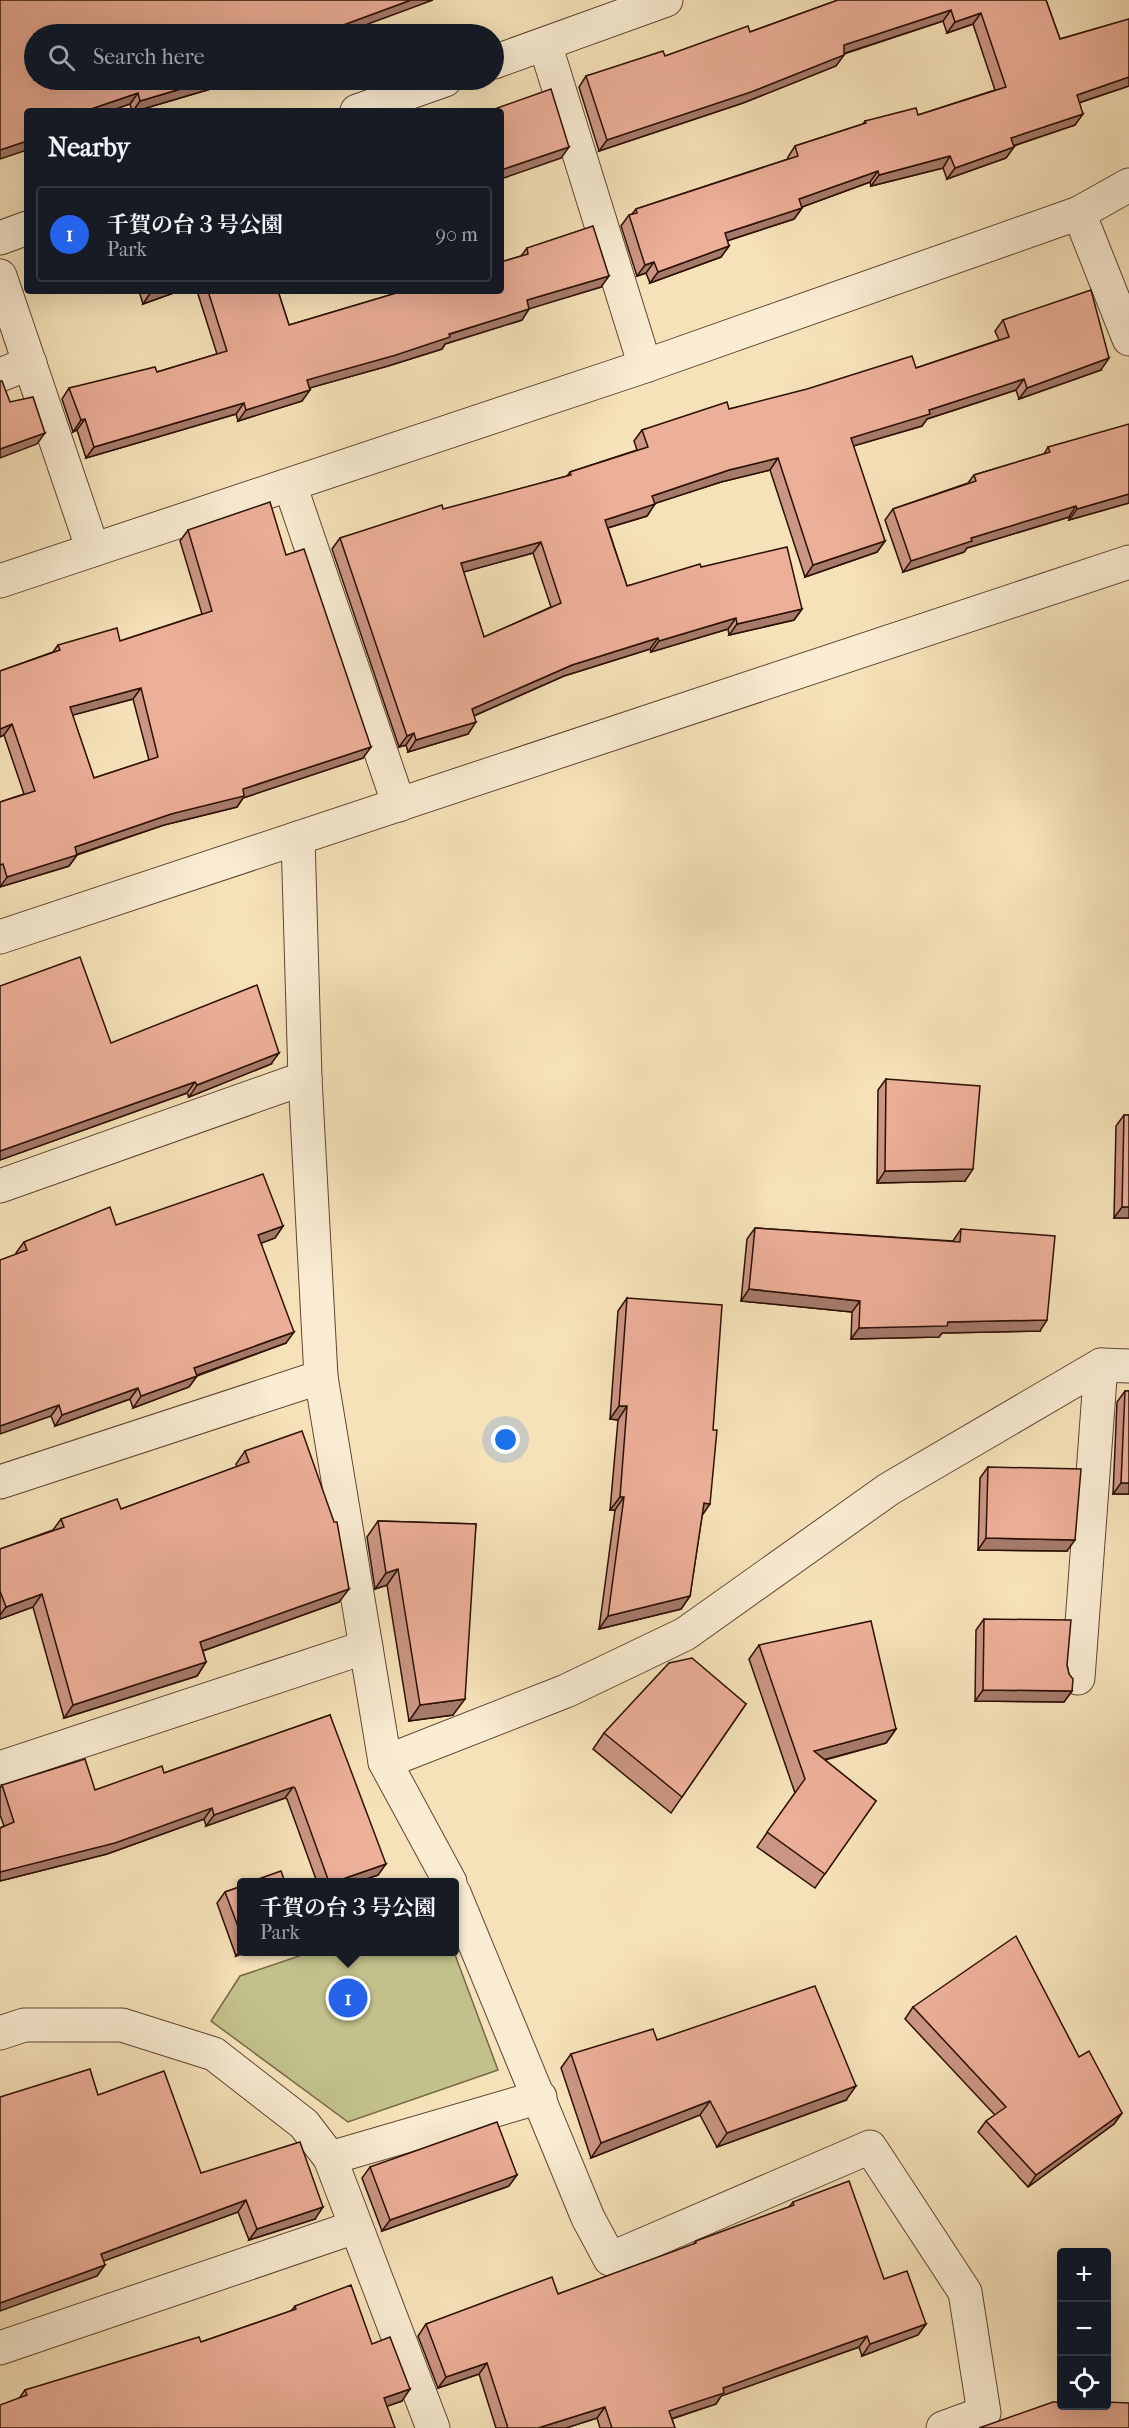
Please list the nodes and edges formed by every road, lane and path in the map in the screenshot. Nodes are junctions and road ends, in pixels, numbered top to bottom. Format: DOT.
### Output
graph roads {
  1 [pos="666,0"];
  2 [pos="545,44"];
  3 [pos="504,58"];
  4 [pos="417,90"];
  5 [pos="366,108"];
  6 [pos="1129,185"];
  7 [pos="1079,213"];
  8 [pos="24,229"];
  9 [pos="0,238"];
  10 [pos="0,276"];
  11 [pos="1129,339"];
  12 [pos="645,366"];
  13 [pos="15,369"];
  14 [pos="290,484"];
  15 [pos="93,550"];
  16 [pos="1129,562"];
  17 [pos="0,581"];
  18 [pos="399,805"];
  19 [pos="298,838"];
  20 [pos="0,937"];
  21 [pos="305,1078"];
  22 [pos="0,1186"];
  23 [pos="1115,1365"];
  24 [pos="321,1377"];
  25 [pos="0,1482"];
  26 [pos="366,1647"];
  27 [pos="1078,1678"];
  28 [pos="386,1762"];
  29 [pos="0,1768"];
  30 [pos="448,1878"];
  31 [pos="459,1905"];
  32 [pos="0,2033"];
  33 [pos="540,2097"];
  34 [pos="330,2158"];
  35 [pos="355,2227"];
  36 [pos="0,2348"];
  37 [pos="433,2428"];
  38 [pos="944,2428"];
  1 -- 2 [label="street"];
  2 -- 3 [label="street"];
  2 -- 12 [label="street"];
  4 -- 5 [label="street"];
  6 -- 7 [label="street"];
  7 -- 11 [label="street"];
  7 -- 12 [label="street"];
  8 -- 9 [label="street"];
  10 -- 13 [label="street"];
  12 -- 14 [label="street"];
  13 -- 15 [label="street"];
  14 -- 15 [label="street"];
  14 -- 18 [label="street"];
  15 -- 17 [label="street"];
  16 -- 18 [label="street"];
  18 -- 19 [label="street"];
  19 -- 20 [label="street"];
  19 -- 21 [label="street"];
  21 -- 22 [label="street"];
  21 -- 24 [label="street"];
  23 -- 27 [label="street"];
  23 -- 28 [label="street"];
  24 -- 25 [label="street"];
  24 -- 26 [label="street"];
  26 -- 28 [label="street"];
  26 -- 29 [label="street"];
  28 -- 30 [label="street"];
  31 -- 33 [label="street"];
  32 -- 34 [label="street"];
  33 -- 34 [label="street"];
  33 -- 38 [label="street"];
  34 -- 35 [label="street"];
  35 -- 36 [label="street"];
  35 -- 37 [label="street"];
}
